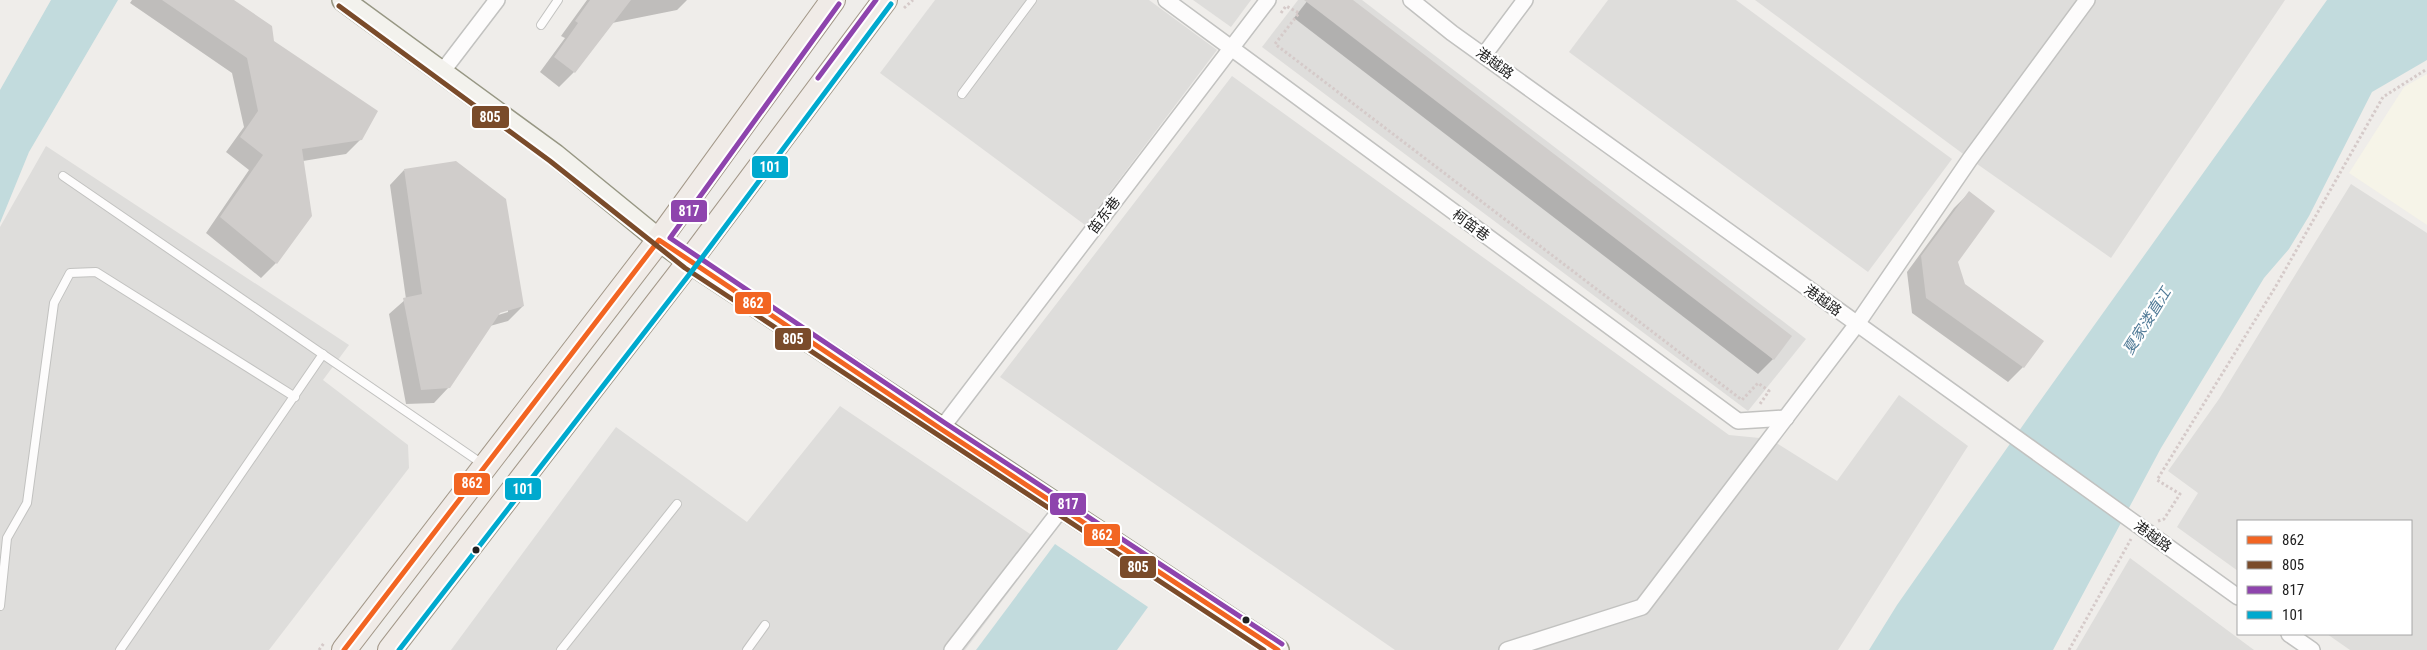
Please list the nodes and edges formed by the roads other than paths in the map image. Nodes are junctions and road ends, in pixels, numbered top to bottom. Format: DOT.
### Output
graph roads {
  1 [pos="343,0"];
  2 [pos="497,0"];
  3 [pos="558,0"];
  4 [pos="833,0"];
  5 [pos="886,0"];
  6 [pos="1032,0"];
  7 [pos="1166,0"];
  8 [pos="1268,0"];
  9 [pos="1411,0"];
  10 [pos="1526,0"];
  11 [pos="2087,0"];
  12 [pos="541,25"];
  13 [pos="1231,48"];
  14 [pos="1484,55"];
  15 [pos="442,72"];
  16 [pos="962,94"];
  17 [pos="63,176"];
  18 [pos="658,240"];
  19 [pos="689,262"];
  20 [pos="1857,324"];
  21 [pos="323,354"];
  22 [pos="295,397"];
  23 [pos="1786,418"];
  24 [pos="941,429"];
  25 [pos="486,466"];
  26 [pos="677,504"];
  27 [pos="1062,508"];
  28 [pos="2237,596"];
  29 [pos="0,606"];
  30 [pos="765,625"];
  31 [pos="2290,635"];
  32 [pos="120,650"];
  33 [pos="344,650"];
  34 [pos="390,650"];
  35 [pos="561,650"];
  36 [pos="747,650"];
  37 [pos="952,650"];
  38 [pos="1278,650"];
  39 [pos="1507,650"];
  40 [pos="2312,650"];
  1 -- 15 [label="street"];
  2 -- 15 [label="street"];
  3 -- 12 [label="lane"];
  4 -- 18 [label="main road"];
  5 -- 19 [label="main road"];
  6 -- 16 [label="lane"];
  7 -- 13 [label="street, 柯笛巷"];
  8 -- 13 [label="street, 笛东巷"];
  9 -- 14 [label="street, 港越路"];
  10 -- 14 [label="street"];
  11 -- 20 [label="street"];
  13 -- 23 [label="street, 柯笛巷"];
  13 -- 24 [label="street, 笛东巷"];
  14 -- 20 [label="street, 港越路"];
  15 -- 18 [label="street"];
  17 -- 21 [label="lane"];
  18 -- 19 [label="street"];
  18 -- 25 [label="main road"];
  19 -- 24 [label="street"];
  19 -- 34 [label="main road"];
  20 -- 23 [label="street"];
  20 -- 28 [label="street, 港越路"];
  21 -- 22 [label="lane"];
  21 -- 25 [label="lane"];
  22 -- 29 [label="lane"];
  22 -- 32 [label="lane"];
  23 -- 39 [label="street"];
  24 -- 27 [label="street"];
  25 -- 33 [label="main road"];
  26 -- 35 [label="lane"];
  27 -- 37 [label="street"];
  27 -- 38 [label="street"];
  30 -- 36 [label="lane"];
  31 -- 40 [label="street"];
}
